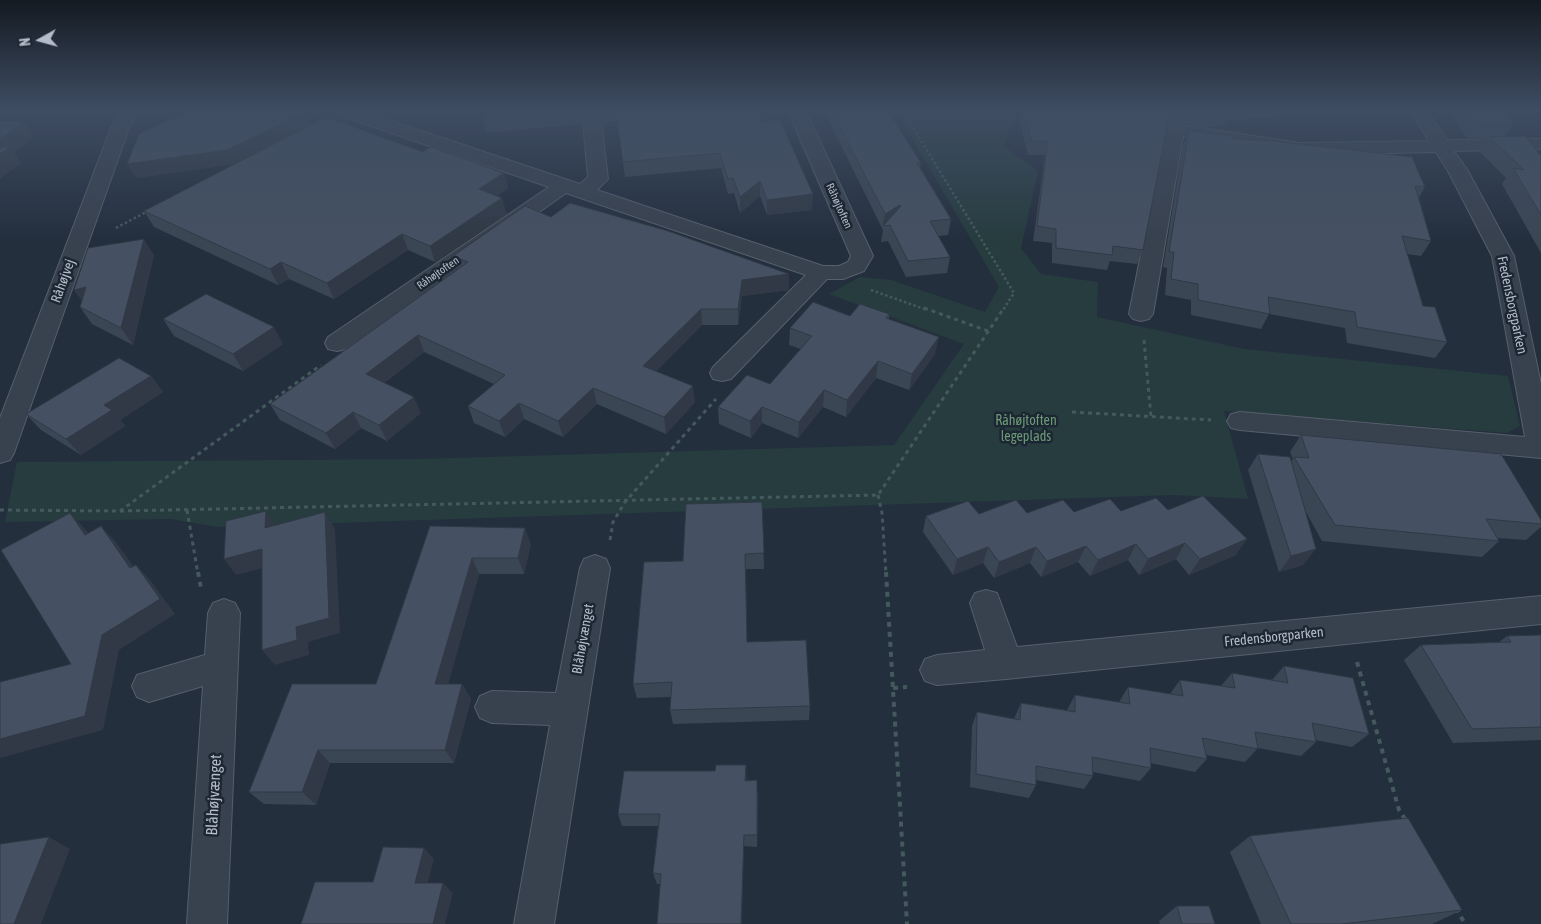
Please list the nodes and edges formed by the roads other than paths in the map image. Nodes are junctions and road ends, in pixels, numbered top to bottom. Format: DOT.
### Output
graph roads {
  1 [pos="110,154"];
  2 [pos="467,154"];
  3 [pos="595,154"];
  4 [pos="816,154"];
  5 [pos="1170,154"];
  6 [pos="1447,154"];
  7 [pos="572,189"];
  8 [pos="821,273"];
  9 [pos="1141,314"];
  10 [pos="337,343"];
  11 [pos="722,373"];
  12 [pos="1240,421"];
  13 [pos="1541,448"];
  14 [pos="0,453"];
  15 [pos="595,568"];
  16 [pos="986,603"];
  17 [pos="1541,610"];
  18 [pos="224,614"];
  19 [pos="1006,664"];
  20 [pos="221,666"];
  21 [pos="937,670"];
  22 [pos="149,686"];
  23 [pos="492,707"];
  24 [pos="571,710"];
  25 [pos="207,924"];
  26 [pos="534,924"];
  1 -- 14 [label="street, Råhøjvej"];
  2 -- 7 [label="street, Råhøjtoften"];
  3 -- 7 [label="street, Råhøjtoften"];
  4 -- 8 [label="street, Råhøjtoften"];
  5 -- 9 [label="street"];
  6 -- 13 [label="street, Fredensborgparken"];
  7 -- 8 [label="street, Råhøjtoften"];
  7 -- 10 [label="street, Råhøjtoften"];
  8 -- 11 [label="street"];
  12 -- 13 [label="street, Fredensborgparken"];
  15 -- 24 [label="street, Blåhøjvænget"];
  16 -- 19 [label="street"];
  17 -- 19 [label="street, Fredensborgparken"];
  18 -- 20 [label="street, Blåhøjvænget"];
  19 -- 21 [label="street, Fredensborgparken"];
  20 -- 22 [label="street"];
  20 -- 25 [label="street, Blåhøjvænget"];
  23 -- 24 [label="street"];
  24 -- 26 [label="street, Blåhøjvænget"];
}
